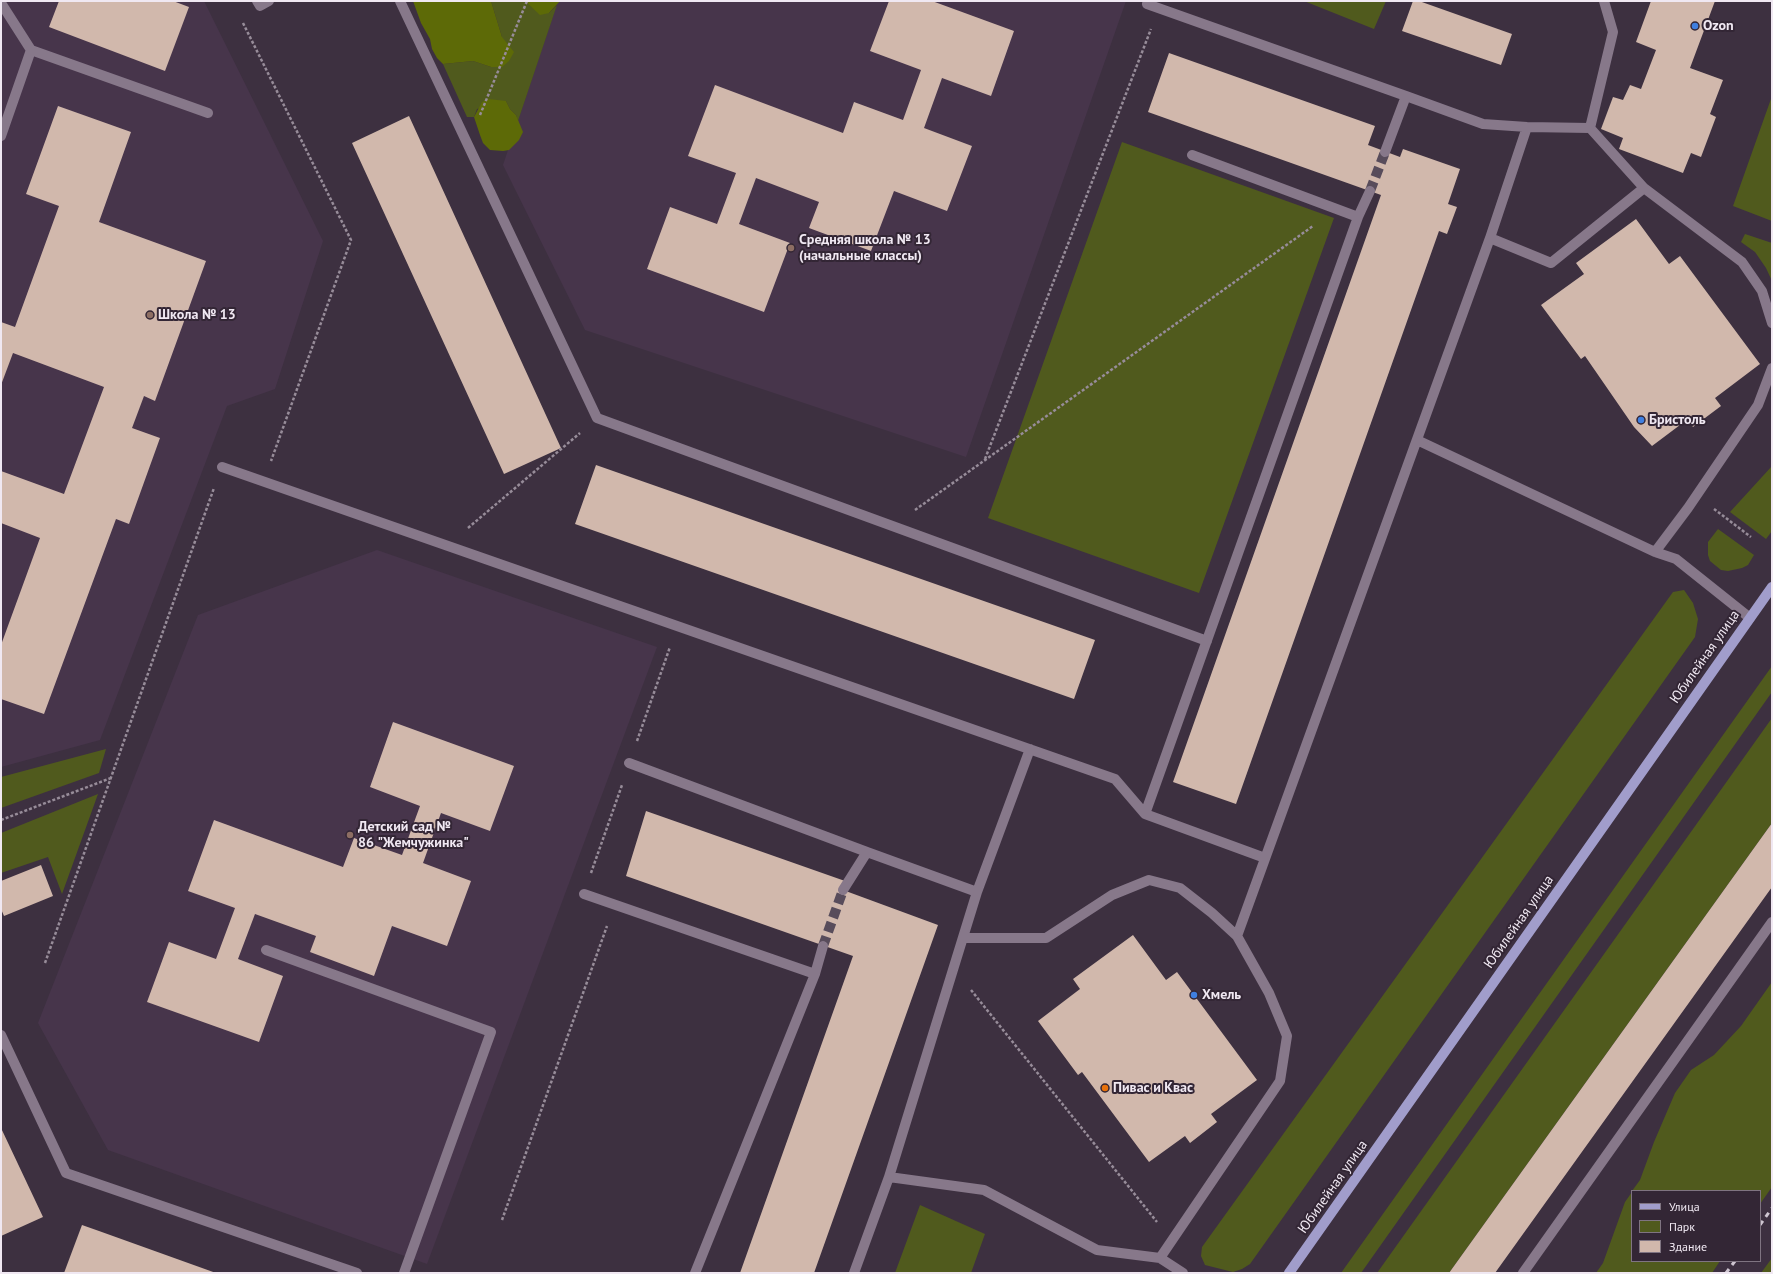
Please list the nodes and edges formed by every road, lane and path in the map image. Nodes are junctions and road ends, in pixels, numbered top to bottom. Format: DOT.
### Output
graph roads {
  1 [pos="257,1"];
  2 [pos="269,1"];
  3 [pos="400,1"];
  4 [pos="527,1"];
  5 [pos="1604,1"];
  6 [pos="1,3"];
  7 [pos="1147,4"];
  8 [pos="1159,8"];
  9 [pos="243,22"];
  10 [pos="31,50"];
  11 [pos="1406,96"];
  12 [pos="208,113"];
  13 [pos="1527,126"];
  14 [pos="1590,128"];
  15 [pos="1,136"];
  16 [pos="468,145"];
  17 [pos="1385,152"];
  18 [pos="1192,155"];
  19 [pos="1644,188"];
  20 [pos="1370,191"];
  21 [pos="1337,209"];
  22 [pos="1358,217"];
  23 [pos="1490,238"];
  24 [pos="1772,323"];
  25 [pos="1772,368"];
  26 [pos="597,418"];
  27 [pos="1416,440"];
  28 [pos="985,460"];
  29 [pos="222,467"];
  30 [pos="264,482"];
  31 [pos="1713,508"];
  32 [pos="892,526"];
  33 [pos="1750,537"];
  34 [pos="447,546"];
  35 [pos="1655,552"];
  36 [pos="1772,587"];
  37 [pos="1750,618"];
  38 [pos="1207,641"];
  39 [pos="1030,749"];
  40 [pos="629,763"];
  41 [pos="111,778"];
  42 [pos="1146,814"];
  43 [pos="1,820"];
  44 [pos="867,852"];
  45 [pos="1265,858"];
  46 [pos="843,890"];
  47 [pos="977,892"];
  48 [pos="584,894"];
  49 [pos="614,905"];
  50 [pos="1772,922"];
  51 [pos="1236,936"];
  52 [pos="964,938"];
  53 [pos="823,946"];
  54 [pos="266,950"];
  55 [pos="45,963"];
  56 [pos="954,969"];
  57 [pos="815,974"];
  58 [pos="1,1036"];
  59 [pos="889,1177"];
  60 [pos="502,1220"];
  61 [pos="1172,1241"];
  62 [pos="1160,1258"];
  63 [pos="357,1273"];
  64 [pos="404,1273"];
  65 [pos="695,1273"];
  66 [pos="854,1273"];
  67 [pos="1183,1273"];
  68 [pos="1290,1273"];
  69 [pos="1523,1273"];
  1 -- 2 [label="lane"];
  3 -- 16 [label="lane"];
  4 -- 16 [label="path"];
  5 -- 14 [label="lane"];
  6 -- 10 [label="lane"];
  7 -- 8 [label="lane"];
  8 -- 11 [label="lane"];
  8 -- 28 [label="path"];
  9 -- 30 [label="path"];
  10 -- 12 [label="lane"];
  10 -- 15 [label="lane"];
  11 -- 13 [label="lane"];
  11 -- 17 [label="lane"];
  13 -- 14 [label="lane"];
  13 -- 23 [label="lane"];
  14 -- 19 [label="lane"];
  16 -- 26 [label="lane"];
  18 -- 21 [label="lane"];
  19 -- 23 [label="lane"];
  19 -- 24 [label="lane"];
  20 -- 22 [label="lane"];
  21 -- 22 [label="lane"];
  21 -- 28 [label="path"];
  22 -- 38 [label="lane"];
  23 -- 27 [label="lane"];
  25 -- 35 [label="lane"];
  26 -- 32 [label="lane"];
  26 -- 34 [label="path"];
  27 -- 35 [label="lane"];
  27 -- 45 [label="lane"];
  28 -- 32 [label="path"];
  29 -- 30 [label="lane"];
  29 -- 41 [label="path"];
  30 -- 34 [label="lane"];
  31 -- 33 [label="path"];
  32 -- 38 [label="lane"];
  34 -- 39 [label="lane"];
  35 -- 37 [label="lane"];
  36 -- 37 [label="main road, Юбилейная улица"];
  37 -- 68 [label="main road, Юбилейная улица"];
  38 -- 42 [label="lane"];
  39 -- 42 [label="lane"];
  39 -- 47 [label="lane"];
  40 -- 44 [label="lane"];
  41 -- 43 [label="path"];
  41 -- 55 [label="path"];
  42 -- 45 [label="lane"];
  44 -- 46 [label="lane"];
  44 -- 47 [label="lane"];
  45 -- 51 [label="lane"];
  47 -- 52 [label="lane"];
  48 -- 49 [label="lane"];
  49 -- 57 [label="lane"];
  49 -- 60 [label="path"];
  50 -- 69 [label="lane"];
  51 -- 52 [label="lane"];
  51 -- 61 [label="lane"];
  52 -- 56 [label="lane"];
  53 -- 57 [label="lane"];
  54 -- 64 [label="lane"];
  56 -- 59 [label="lane"];
  56 -- 61 [label="path"];
  57 -- 65 [label="lane"];
  58 -- 63 [label="lane"];
  59 -- 62 [label="lane"];
  59 -- 66 [label="lane"];
  61 -- 62 [label="lane"];
  62 -- 67 [label="lane"];
}
